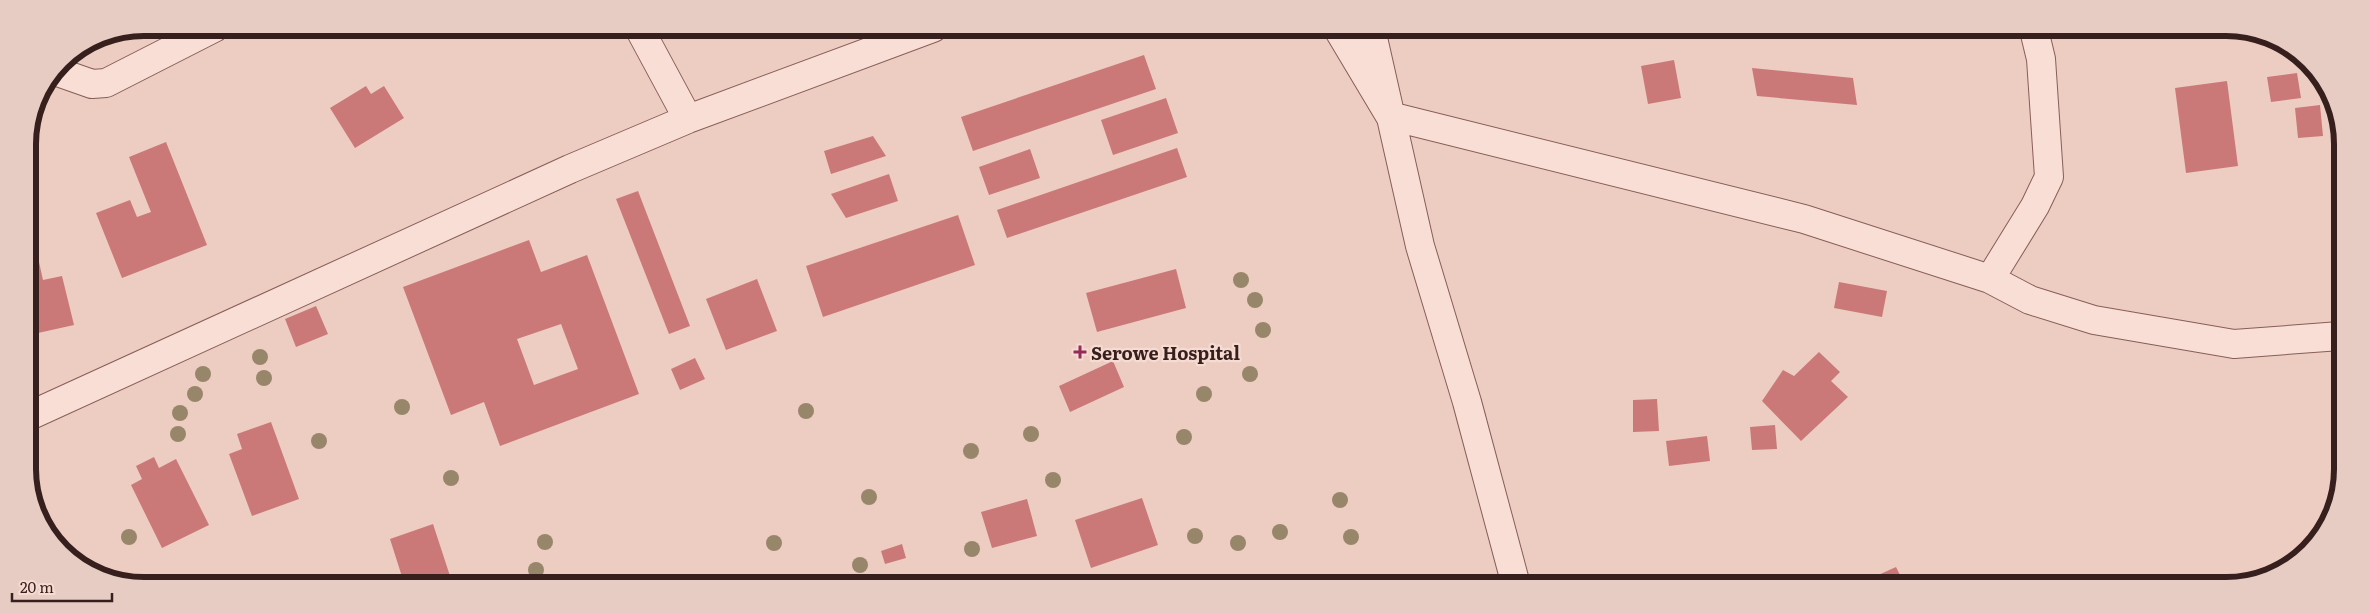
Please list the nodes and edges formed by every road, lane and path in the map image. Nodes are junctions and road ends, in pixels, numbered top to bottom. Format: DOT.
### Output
graph roads {
  1 [pos="198,36"];
  2 [pos="643,36"];
  3 [pos="911,36"];
  4 [pos="1342,36"];
  5 [pos="1373,36"];
  6 [pos="2035,36"];
  7 [pos="63,74"];
  8 [pos="1390,116"];
  9 [pos="688,119"];
  10 [pos="1990,279"];
  11 [pos="2334,336"];
  12 [pos="36,413"];
  13 [pos="1514,577"];
  1 -- 7 [label="street"];
  2 -- 9 [label="street"];
  3 -- 9 [label="street"];
  4 -- 8 [label="street"];
  5 -- 8 [label="street"];
  6 -- 10 [label="street"];
  8 -- 10 [label="street"];
  8 -- 13 [label="street"];
  9 -- 12 [label="street"];
  10 -- 11 [label="street"];
}
